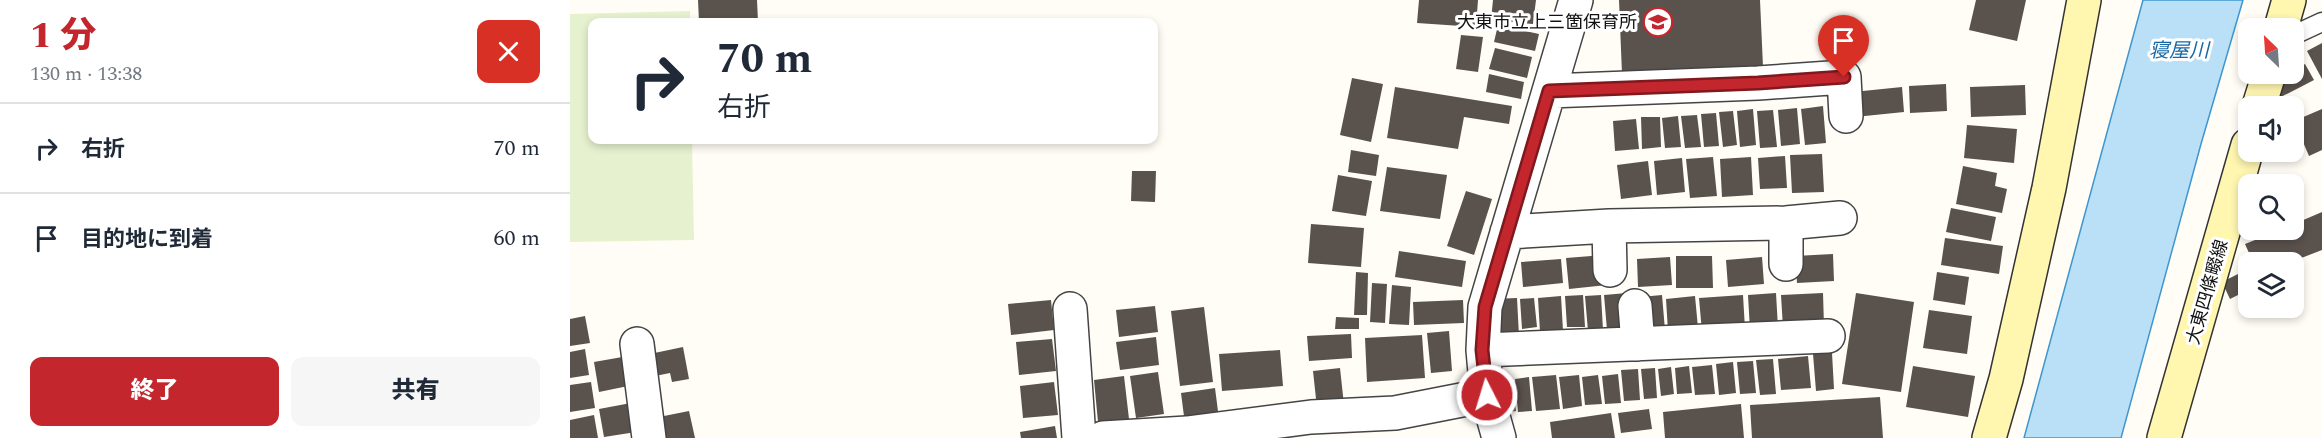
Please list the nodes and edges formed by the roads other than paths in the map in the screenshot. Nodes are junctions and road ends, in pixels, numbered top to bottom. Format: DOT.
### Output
graph roads {
  1 [pos="1576,0"];
  2 [pos="2084,0"];
  3 [pos="2289,0"];
  4 [pos="2284,18"];
  5 [pos="2322,22"];
  6 [pos="2304,30"];
  7 [pos="1549,91"];
  8 [pos="1846,116"];
  9 [pos="2243,162"];
  10 [pos="1840,218"];
  11 [pos="1786,223"];
  12 [pos="1609,226"];
  13 [pos="1508,232"];
  14 [pos="1786,264"];
  15 [pos="1610,270"];
  16 [pos="1635,306"];
  17 [pos="1070,309"];
  18 [pos="1828,336"];
  19 [pos="637,344"];
  20 [pos="1638,344"];
  21 [pos="1482,350"];
  22 [pos="1487,395"];
  23 [pos="1225,433"];
  24 [pos="649,438"];
  25 [pos="1079,438"];
  26 [pos="1103,438"];
  27 [pos="1499,438"];
  28 [pos="1989,438"];
  29 [pos="2164,438"];
  1 -- 7 [label="street"];
  2 -- 28 [label="street"];
  3 -- 4 [label="street"];
  5 -- 6 [label="lane"];
  7 -- 8 [label="street"];
  7 -- 13 [label="street"];
  9 -- 29 [label="street, 大東四條畷線"];
  10 -- 11 [label="street"];
  11 -- 12 [label="street"];
  11 -- 14 [label="street"];
  12 -- 13 [label="street"];
  12 -- 15 [label="street"];
  13 -- 21 [label="street"];
  16 -- 20 [label="street"];
  17 -- 25 [label="street"];
  18 -- 20 [label="street"];
  19 -- 24 [label="street"];
  20 -- 21 [label="street"];
  21 -- 22 [label="street"];
  22 -- 23 [label="street"];
  22 -- 27 [label="street"];
  23 -- 26 [label="street"];
}
